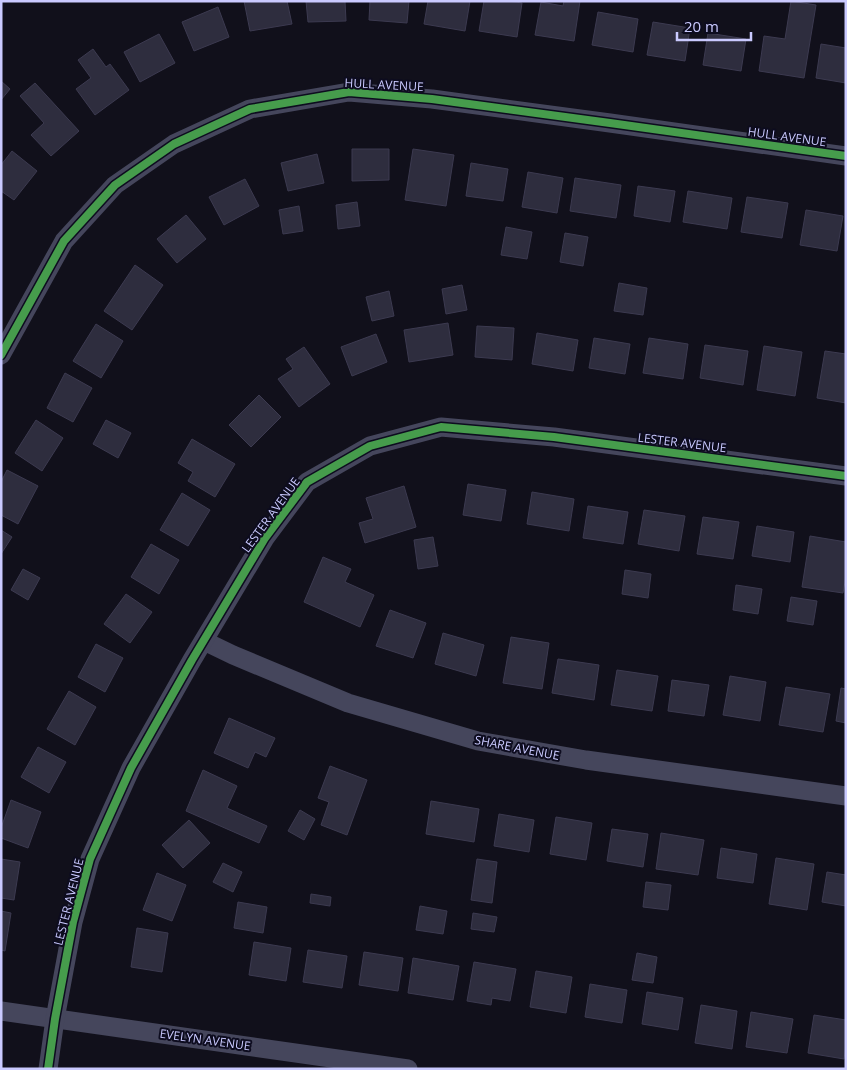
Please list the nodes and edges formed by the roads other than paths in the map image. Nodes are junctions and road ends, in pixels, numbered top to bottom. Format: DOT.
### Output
graph roads {
  1 [pos="846,156"];
  2 [pos="1,355"];
  3 [pos="846,476"];
  4 [pos="204,641"];
  5 [pos="846,796"];
  6 [pos="1,1011"];
  7 [pos="55,1019"];
  8 [pos="48,1069"];
  9 [pos="408,1069"];
  1 -- 2 [label="street, HULL AVENUE"];
  3 -- 4 [label="street, LESTER AVENUE"];
  4 -- 5 [label="street, SHARE AVENUE"];
  4 -- 7 [label="street, LESTER AVENUE"];
  6 -- 7 [label="street, EVELYN AVENUE"];
  7 -- 8 [label="street, LESTER AVENUE"];
  7 -- 9 [label="street, EVELYN AVENUE"];
}
